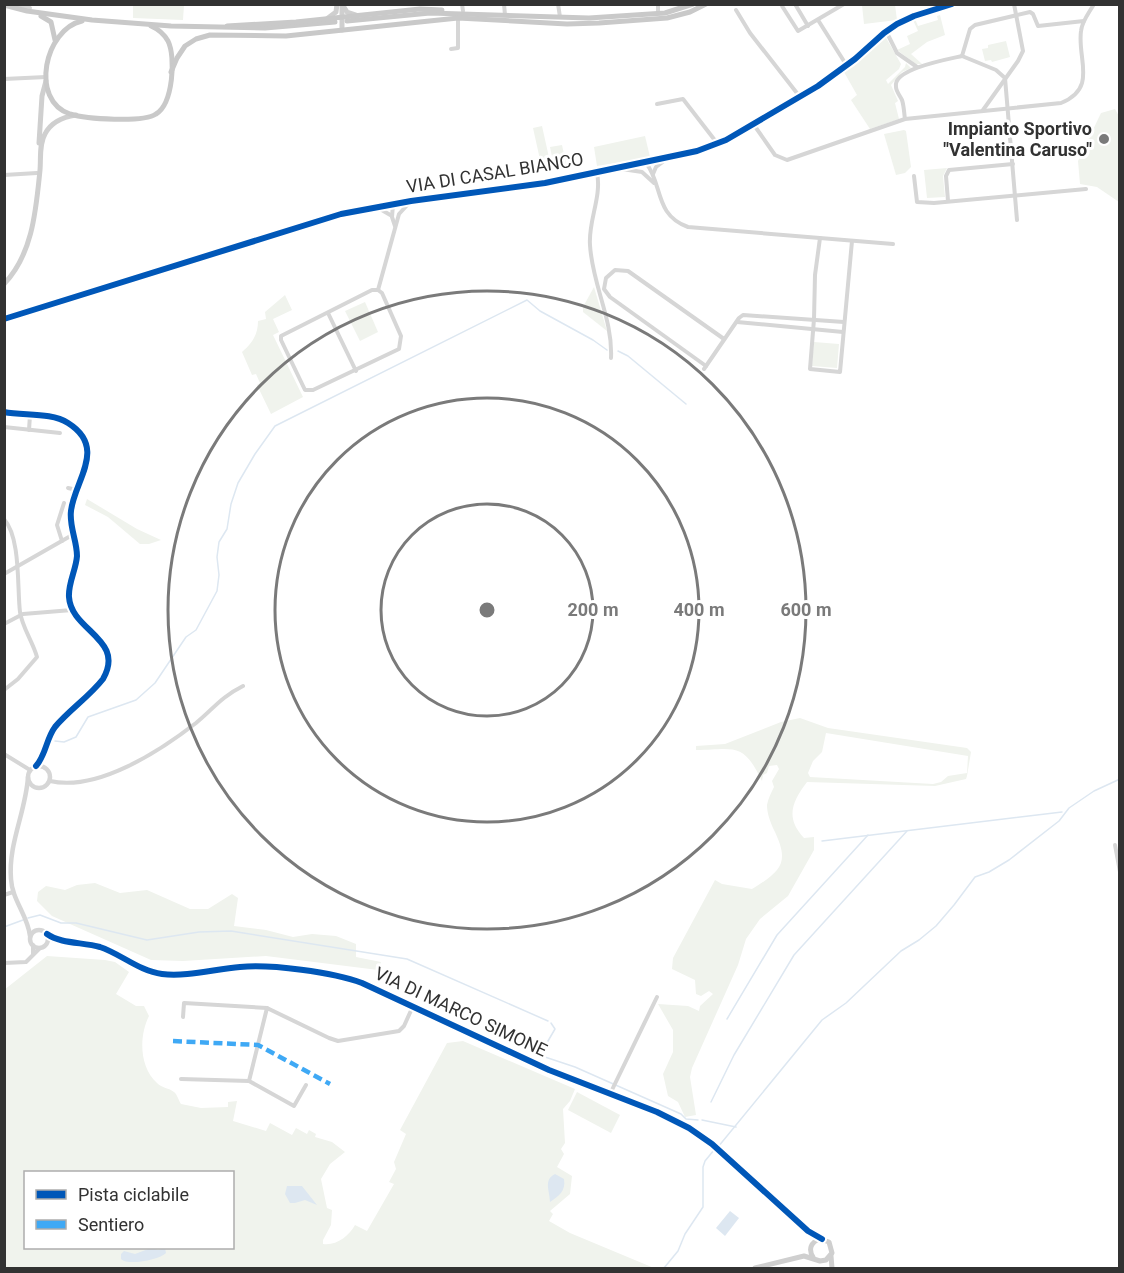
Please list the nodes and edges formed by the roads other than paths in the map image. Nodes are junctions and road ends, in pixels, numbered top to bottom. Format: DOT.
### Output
graph roads {
  1 [pos="17,4"];
  2 [pos="337,4"];
  3 [pos="342,4"];
  4 [pos="558,4"];
  5 [pos="658,4"];
  6 [pos="693,4"];
  7 [pos="706,4"];
  8 [pos="795,4"];
  9 [pos="844,4"];
  10 [pos="952,4"];
  11 [pos="1014,4"];
  12 [pos="1094,4"];
  13 [pos="504,6"];
  14 [pos="782,6"];
  15 [pos="4,7"];
  16 [pos="462,8"];
  17 [pos="29,9"];
  18 [pos="736,10"];
  19 [pos="658,14"];
  20 [pos="356,15"];
  21 [pos="497,15"];
  22 [pos="1017,15"];
  23 [pos="506,16"];
  24 [pos="341,17"];
  25 [pos="328,18"];
  26 [pos="458,18"];
  27 [pos="560,18"];
  28 [pos="92,20"];
  29 [pos="818,20"];
  30 [pos="347,21"];
  31 [pos="1084,21"];
  32 [pos="336,22"];
  33 [pos="146,24"];
  34 [pos="808,26"];
  35 [pos="215,27"];
  36 [pos="342,30"];
  37 [pos="886,31"];
  38 [pos="54,44"];
  39 [pos="451,49"];
  40 [pos="962,56"];
  41 [pos="847,66"];
  42 [pos="917,68"];
  43 [pos="171,72"];
  44 [pos="1005,78"];
  45 [pos="4,79"];
  46 [pos="46,79"];
  47 [pos="800,97"];
  48 [pos="657,104"];
  49 [pos="1007,109"];
  50 [pos="982,111"];
  51 [pos="78,115"];
  52 [pos="905,119"];
  53 [pos="754,125"];
  54 [pos="718,144"];
  55 [pos="669,158"];
  56 [pos="646,163"];
  57 [pos="1013,164"];
  58 [pos="615,169"];
  59 [pos="597,172"];
  60 [pos="37,173"];
  61 [pos="4,175"];
  62 [pos="653,175"];
  63 [pos="647,176"];
  64 [pos="914,176"];
  65 [pos="38,181"];
  66 [pos="655,184"];
  67 [pos="1086,189"];
  68 [pos="1015,195"];
  69 [pos="411,201"];
  70 [pos="948,201"];
  71 [pos="393,204"];
  72 [pos="368,208"];
  73 [pos="399,214"];
  74 [pos="392,217"];
  75 [pos="1017,220"];
  76 [pos="395,232"];
  77 [pos="820,238"];
  78 [pos="852,241"];
  79 [pos="893,244"];
  80 [pos="4,284"];
  81 [pos="378,290"];
  82 [pos="4,313"];
  83 [pos="328,313"];
  84 [pos="14,315"];
  85 [pos="767,316"];
  86 [pos="774,316"];
  87 [pos="4,319"];
  88 [pos="814,320"];
  89 [pos="737,322"];
  90 [pos="844,322"];
  91 [pos="769,326"];
  92 [pos="813,329"];
  93 [pos="844,332"];
  94 [pos="724,339"];
  95 [pos="611,358"];
  96 [pos="356,371"];
  97 [pos="4,412"];
  98 [pos="30,415"];
  99 [pos="4,427"];
  100 [pos="29,430"];
  101 [pos="60,433"];
  102 [pos="68,488"];
  103 [pos="76,490"];
  104 [pos="64,503"];
  105 [pos="4,519"];
  106 [pos="6,525"];
  107 [pos="74,534"];
  108 [pos="62,541"];
  109 [pos="18,566"];
  110 [pos="4,574"];
  111 [pos="72,610"];
  112 [pos="20,615"];
  113 [pos="4,624"];
  114 [pos="243,686"];
  115 [pos="4,690"];
  116 [pos="4,754"];
  117 [pos="43,755"];
  118 [pos="36,766"];
  119 [pos="46,768"];
  120 [pos="30,770"];
  121 [pos="28,777"];
  122 [pos="50,781"];
  123 [pos="36,787"];
  124 [pos="26,799"];
  125 [pos="1115,845"];
  126 [pos="1119,872"];
  127 [pos="13,892"];
  128 [pos="4,895"];
  129 [pos="27,922"];
  130 [pos="36,930"];
  131 [pos="47,934"];
  132 [pos="30,936"];
  133 [pos="60,940"];
  134 [pos="33,945"];
  135 [pos="43,946"];
  136 [pos="33,955"];
  137 [pos="4,963"];
  138 [pos="657,997"];
  139 [pos="413,1006"];
  140 [pos="267,1008"];
  141 [pos="183,1017"];
  142 [pos="181,1079"];
  143 [pos="249,1081"];
  144 [pos="306,1085"];
  145 [pos="610,1094"];
  146 [pos="807,1231"];
  147 [pos="822,1239"];
  148 [pos="813,1243"];
  149 [pos="810,1250"];
  150 [pos="802,1256"];
  151 [pos="831,1256"];
  152 [pos="813,1257"];
  153 [pos="820,1261"];
  154 [pos="755,1269"];
  155 [pos="831,1269"];
  1 -- 17 [label="street"];
  2 -- 24 [label="main road"];
  2 -- 25 [label="main road"];
  3 -- 20 [label="main road"];
  3 -- 24 [label="main road"];
  4 -- 27 [label="street"];
  5 -- 19 [label="street"];
  6 -- 19 [label="main road"];
  7 -- 26 [label="main road"];
  8 -- 34 [label="street"];
  9 -- 29 [label="street"];
  10 -- 37 [label="street, VIA DI CASAL BIANCO"];
  11 -- 22 [label="street"];
  12 -- 31 [label="street"];
  13 -- 23 [label="street"];
  14 -- 34 [label="street"];
  15 -- 17 [label="main road"];
  15 -- 38 [label="main road"];
  16 -- 20 [label="main road"];
  16 -- 21 [label="main road"];
  17 -- 28 [label="main road"];
  18 -- 47 [label="street"];
  19 -- 27 [label="main road"];
  20 -- 24 [label="main road"];
  21 -- 23 [label="main road"];
  21 -- 30 [label="main road"];
  22 -- 31 [label="street"];
  22 -- 40 [label="street"];
  22 -- 44 [label="street"];
  23 -- 27 [label="main road"];
  24 -- 25 [label="main road"];
  24 -- 36 [label="main road"];
  25 -- 35 [label="main road"];
  26 -- 36 [label="main road"];
  26 -- 39 [label="street"];
  28 -- 33 [label="main road"];
  28 -- 38 [label="main road"];
  29 -- 34 [label="street"];
  29 -- 41 [label="street"];
  31 -- 49 [label="street"];
  32 -- 35 [label="main road"];
  33 -- 35 [label="main road"];
  33 -- 43 [label="main road"];
  36 -- 43 [label="main road"];
  37 -- 41 [label="street, VIA DI CASAL BIANCO"];
  37 -- 42 [label="street"];
  38 -- 46 [label="main road"];
  40 -- 42 [label="street"];
  40 -- 44 [label="street"];
  41 -- 47 [label="street, VIA DI CASAL BIANCO"];
  42 -- 52 [label="street"];
  43 -- 51 [label="main road"];
  44 -- 49 [label="street"];
  44 -- 50 [label="street"];
  45 -- 46 [label="street"];
  46 -- 51 [label="main road"];
  46 -- 60 [label="main road"];
  47 -- 53 [label="street, VIA DI CASAL BIANCO"];
  48 -- 54 [label="street"];
  49 -- 50 [label="street"];
  49 -- 57 [label="street"];
  50 -- 52 [label="street"];
  51 -- 65 [label="main road"];
  52 -- 53 [label="street"];
  53 -- 54 [label="street, VIA DI CASAL BIANCO"];
  54 -- 55 [label="street, VIA DI CASAL BIANCO"];
  55 -- 56 [label="street, VIA DI CASAL BIANCO"];
  55 -- 62 [label="street"];
  56 -- 58 [label="street, VIA DI CASAL BIANCO"];
  56 -- 62 [label="street"];
  56 -- 63 [label="street"];
  57 -- 68 [label="street"];
  57 -- 70 [label="street"];
  58 -- 59 [label="street, VIA DI CASAL BIANCO"];
  58 -- 63 [label="street"];
  59 -- 69 [label="street, VIA DI CASAL BIANCO"];
  59 -- 95 [label="street"];
  60 -- 61 [label="street"];
  60 -- 65 [label="main road"];
  62 -- 66 [label="street"];
  63 -- 66 [label="street"];
  64 -- 70 [label="street"];
  65 -- 80 [label="main road"];
  66 -- 77 [label="street"];
  67 -- 68 [label="street"];
  68 -- 70 [label="street"];
  68 -- 75 [label="street"];
  69 -- 71 [label="street, VIA DI CASAL BIANCO"];
  69 -- 73 [label="street"];
  71 -- 72 [label="street, VIA DI CASAL BIANCO"];
  71 -- 73 [label="street"];
  71 -- 74 [label="street"];
  72 -- 74 [label="street"];
  72 -- 84 [label="street, VIA DI CASAL BIANCO"];
  73 -- 76 [label="street"];
  74 -- 76 [label="street"];
  76 -- 81 [label="street"];
  77 -- 78 [label="street"];
  77 -- 88 [label="street"];
  78 -- 79 [label="street"];
  78 -- 90 [label="street"];
  81 -- 83 [label="street"];
  81 -- 96 [label="street"];
  82 -- 84 [label="street, VIA DI CASAL BIANCO"];
  83 -- 96 [label="street"];
  83 -- 96 [label="street"];
  84 -- 87 [label="street, VIA DI CASAL BIANCO"];
  85 -- 86 [label="street"];
  85 -- 89 [label="street"];
  85 -- 91 [label="street"];
  86 -- 88 [label="street"];
  86 -- 91 [label="street"];
  88 -- 90 [label="street"];
  88 -- 92 [label="street"];
  89 -- 91 [label="street"];
  89 -- 94 [label="street"];
  90 -- 93 [label="street"];
  91 -- 92 [label="street"];
  92 -- 93 [label="street"];
  92 -- 93 [label="street"];
  94 -- 94 [label="street"];
  97 -- 98 [label="street"];
  98 -- 100 [label="street"];
  98 -- 103 [label="street"];
  99 -- 100 [label="street"];
  100 -- 101 [label="street"];
  102 -- 103 [label="street"];
  103 -- 107 [label="street"];
  104 -- 108 [label="street"];
  105 -- 106 [label="street"];
  106 -- 109 [label="street"];
  107 -- 108 [label="street"];
  107 -- 111 [label="street"];
  108 -- 109 [label="street"];
  109 -- 110 [label="street"];
  109 -- 112 [label="street"];
  111 -- 112 [label="street"];
  111 -- 117 [label="street"];
  112 -- 113 [label="street"];
  112 -- 115 [label="street"];
  114 -- 122 [label="street"];
  116 -- 120 [label="street"];
  117 -- 118 [label="street"];
  117 -- 119 [label="street"];
  118 -- 119 [label="street"];
  118 -- 120 [label="street"];
  119 -- 122 [label="street"];
  120 -- 121 [label="street"];
  121 -- 123 [label="street"];
  121 -- 124 [label="street"];
  122 -- 123 [label="street"];
  123 -- 124 [label="street"];
  124 -- 127 [label="street"];
  125 -- 126 [label="street"];
  127 -- 128 [label="street"];
  127 -- 129 [label="street"];
  129 -- 130 [label="street"];
  129 -- 132 [label="street"];
  130 -- 131 [label="street"];
  130 -- 132 [label="street"];
  131 -- 133 [label="street, VIA DI MARCO SIMONE"];
  131 -- 135 [label="street"];
  132 -- 134 [label="street"];
  133 -- 135 [label="street, VIA DI MARCO SIMONE"];
  133 -- 139 [label="street, VIA DI MARCO SIMONE"];
  134 -- 135 [label="street"];
  134 -- 136 [label="street"];
  135 -- 136 [label="street"];
  136 -- 137 [label="street"];
  138 -- 145 [label="street"];
  139 -- 140 [label="street"];
  139 -- 145 [label="street, VIA DI MARCO SIMONE"];
  140 -- 141 [label="street"];
  140 -- 143 [label="street"];
  142 -- 143 [label="street"];
  143 -- 144 [label="street"];
  145 -- 146 [label="street, VIA DI MARCO SIMONE"];
  146 -- 147 [label="street, VIA DI MARCO SIMONE"];
  146 -- 148 [label="street, VIA DI MARCO SIMONE"];
  147 -- 148 [label="main road"];
  147 -- 151 [label="main road"];
  148 -- 149 [label="main road"];
  149 -- 150 [label="main road"];
  149 -- 152 [label="main road"];
  150 -- 152 [label="main road"];
  150 -- 154 [label="main road"];
  151 -- 153 [label="main road"];
  151 -- 155 [label="main road"];
  152 -- 153 [label="main road"];
  153 -- 155 [label="main road"];
}
